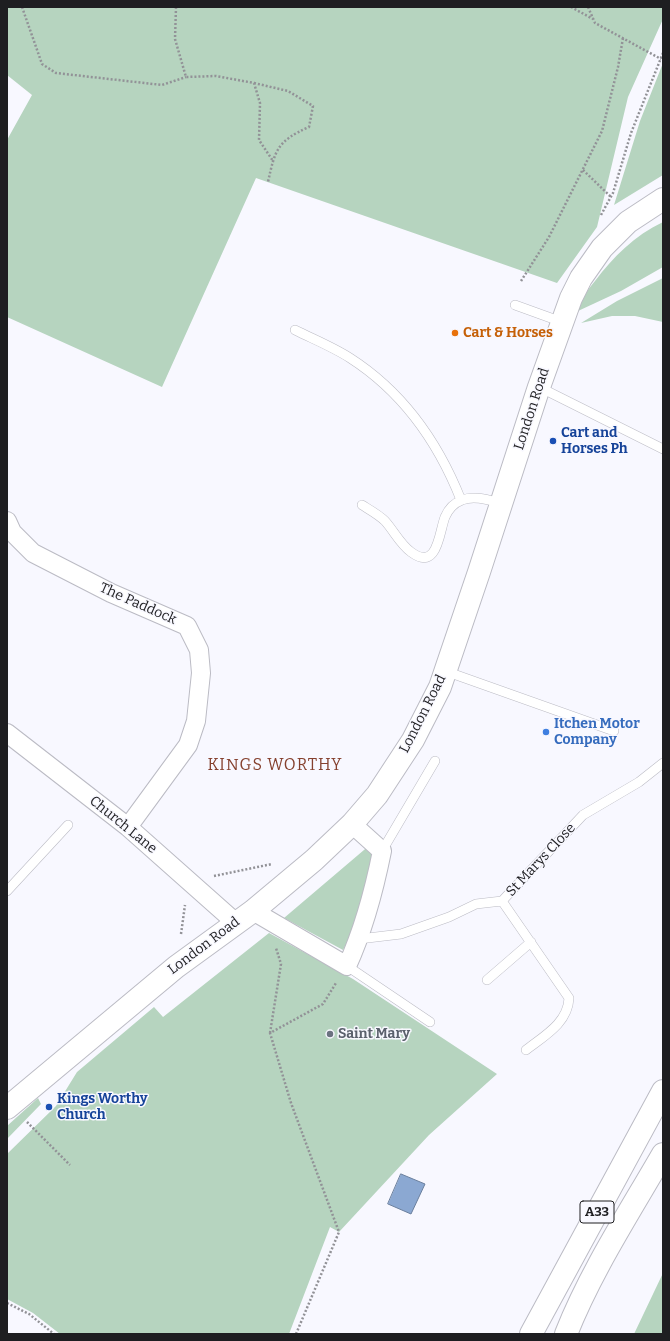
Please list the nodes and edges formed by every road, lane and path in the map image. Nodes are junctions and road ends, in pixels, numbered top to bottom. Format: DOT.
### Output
graph roads {
  1 [pos="22,7"];
  2 [pos="176,7"];
  3 [pos="571,7"];
  4 [pos="588,7"];
  5 [pos="594,20"];
  6 [pos="622,38"];
  7 [pos="663,53"];
  8 [pos="661,59"];
  9 [pos="186,77"];
  10 [pos="254,83"];
  11 [pos="272,161"];
  12 [pos="583,170"];
  13 [pos="268,182"];
  14 [pos="611,197"];
  15 [pos="663,199"];
  16 [pos="600,217"];
  17 [pos="521,281"];
  18 [pos="515,305"];
  19 [pos="562,322"];
  20 [pos="295,330"];
  21 [pos="539,387"];
  22 [pos="663,449"];
  23 [pos="461,500"];
  24 [pos="502,503"];
  25 [pos="362,505"];
  26 [pos="7,521"];
  27 [pos="446,671"];
  28 [pos="614,731"];
  29 [pos="7,733"];
  30 [pos="435,761"];
  31 [pos="663,763"];
  32 [pos="68,824"];
  33 [pos="352,824"];
  34 [pos="128,827"];
  35 [pos="382,851"];
  36 [pos="274,863"];
  37 [pos="189,881"];
  38 [pos="7,891"];
  39 [pos="502,900"];
  40 [pos="244,916"];
  41 [pos="359,939"];
  42 [pos="531,942"];
  43 [pos="275,945"];
  44 [pos="347,966"];
  45 [pos="176,967"];
  46 [pos="487,980"];
  47 [pos="430,1022"];
  48 [pos="270,1033"];
  49 [pos="526,1050"];
  50 [pos="663,1091"];
  51 [pos="7,1108"];
  52 [pos="26,1121"];
  53 [pos="663,1154"];
  54 [pos="70,1165"];
  55 [pos="7,1303"];
  56 [pos="54,1334"];
  57 [pos="296,1334"];
  58 [pos="531,1334"];
  59 [pos="566,1334"];
  1 -- 9 [label="path"];
  2 -- 9 [label="path"];
  3 -- 5 [label="path"];
  4 -- 5 [label="path"];
  5 -- 6 [label="path"];
  6 -- 8 [label="path"];
  6 -- 12 [label="path"];
  7 -- 8 [label="path"];
  8 -- 14 [label="path"];
  9 -- 10 [label="path"];
  10 -- 11 [label="path"];
  10 -- 11 [label="path"];
  11 -- 13 [label="path"];
  12 -- 14 [label="path"];
  12 -- 17 [label="path"];
  14 -- 16 [label="path"];
  15 -- 19 [label="main road, London Road"];
  18 -- 19 [label="lane"];
  19 -- 21 [label="main road, London Road"];
  20 -- 23 [label="lane"];
  21 -- 22 [label="lane"];
  21 -- 24 [label="main road, London Road"];
  23 -- 24 [label="lane"];
  23 -- 25 [label="lane"];
  24 -- 27 [label="main road, London Road"];
  26 -- 34 [label="street, The Paddock"];
  27 -- 28 [label="lane"];
  27 -- 33 [label="main road, London Road"];
  29 -- 34 [label="street, Church Lane"];
  30 -- 35 [label="lane"];
  31 -- 39 [label="lane, St Marys Close"];
  32 -- 38 [label="lane"];
  33 -- 35 [label="street"];
  33 -- 40 [label="main road, London Road"];
  34 -- 37 [label="street, Church Lane"];
  35 -- 41 [label="street"];
  36 -- 37 [label="path"];
  37 -- 40 [label="street, Church Lane"];
  37 -- 45 [label="path"];
  39 -- 41 [label="lane, St Marys Close"];
  39 -- 42 [label="lane"];
  40 -- 44 [label="street"];
  40 -- 45 [label="main road, London Road"];
  41 -- 44 [label="street"];
  42 -- 46 [label="lane"];
  42 -- 49 [label="lane"];
  43 -- 48 [label="path"];
  44 -- 47 [label="lane"];
  44 -- 48 [label="path"];
  45 -- 51 [label="main road, London Road"];
  48 -- 57 [label="path"];
  50 -- 58 [label="main road, A33"];
  52 -- 54 [label="path"];
  53 -- 59 [label="main road, A33"];
  55 -- 56 [label="path"];
}
